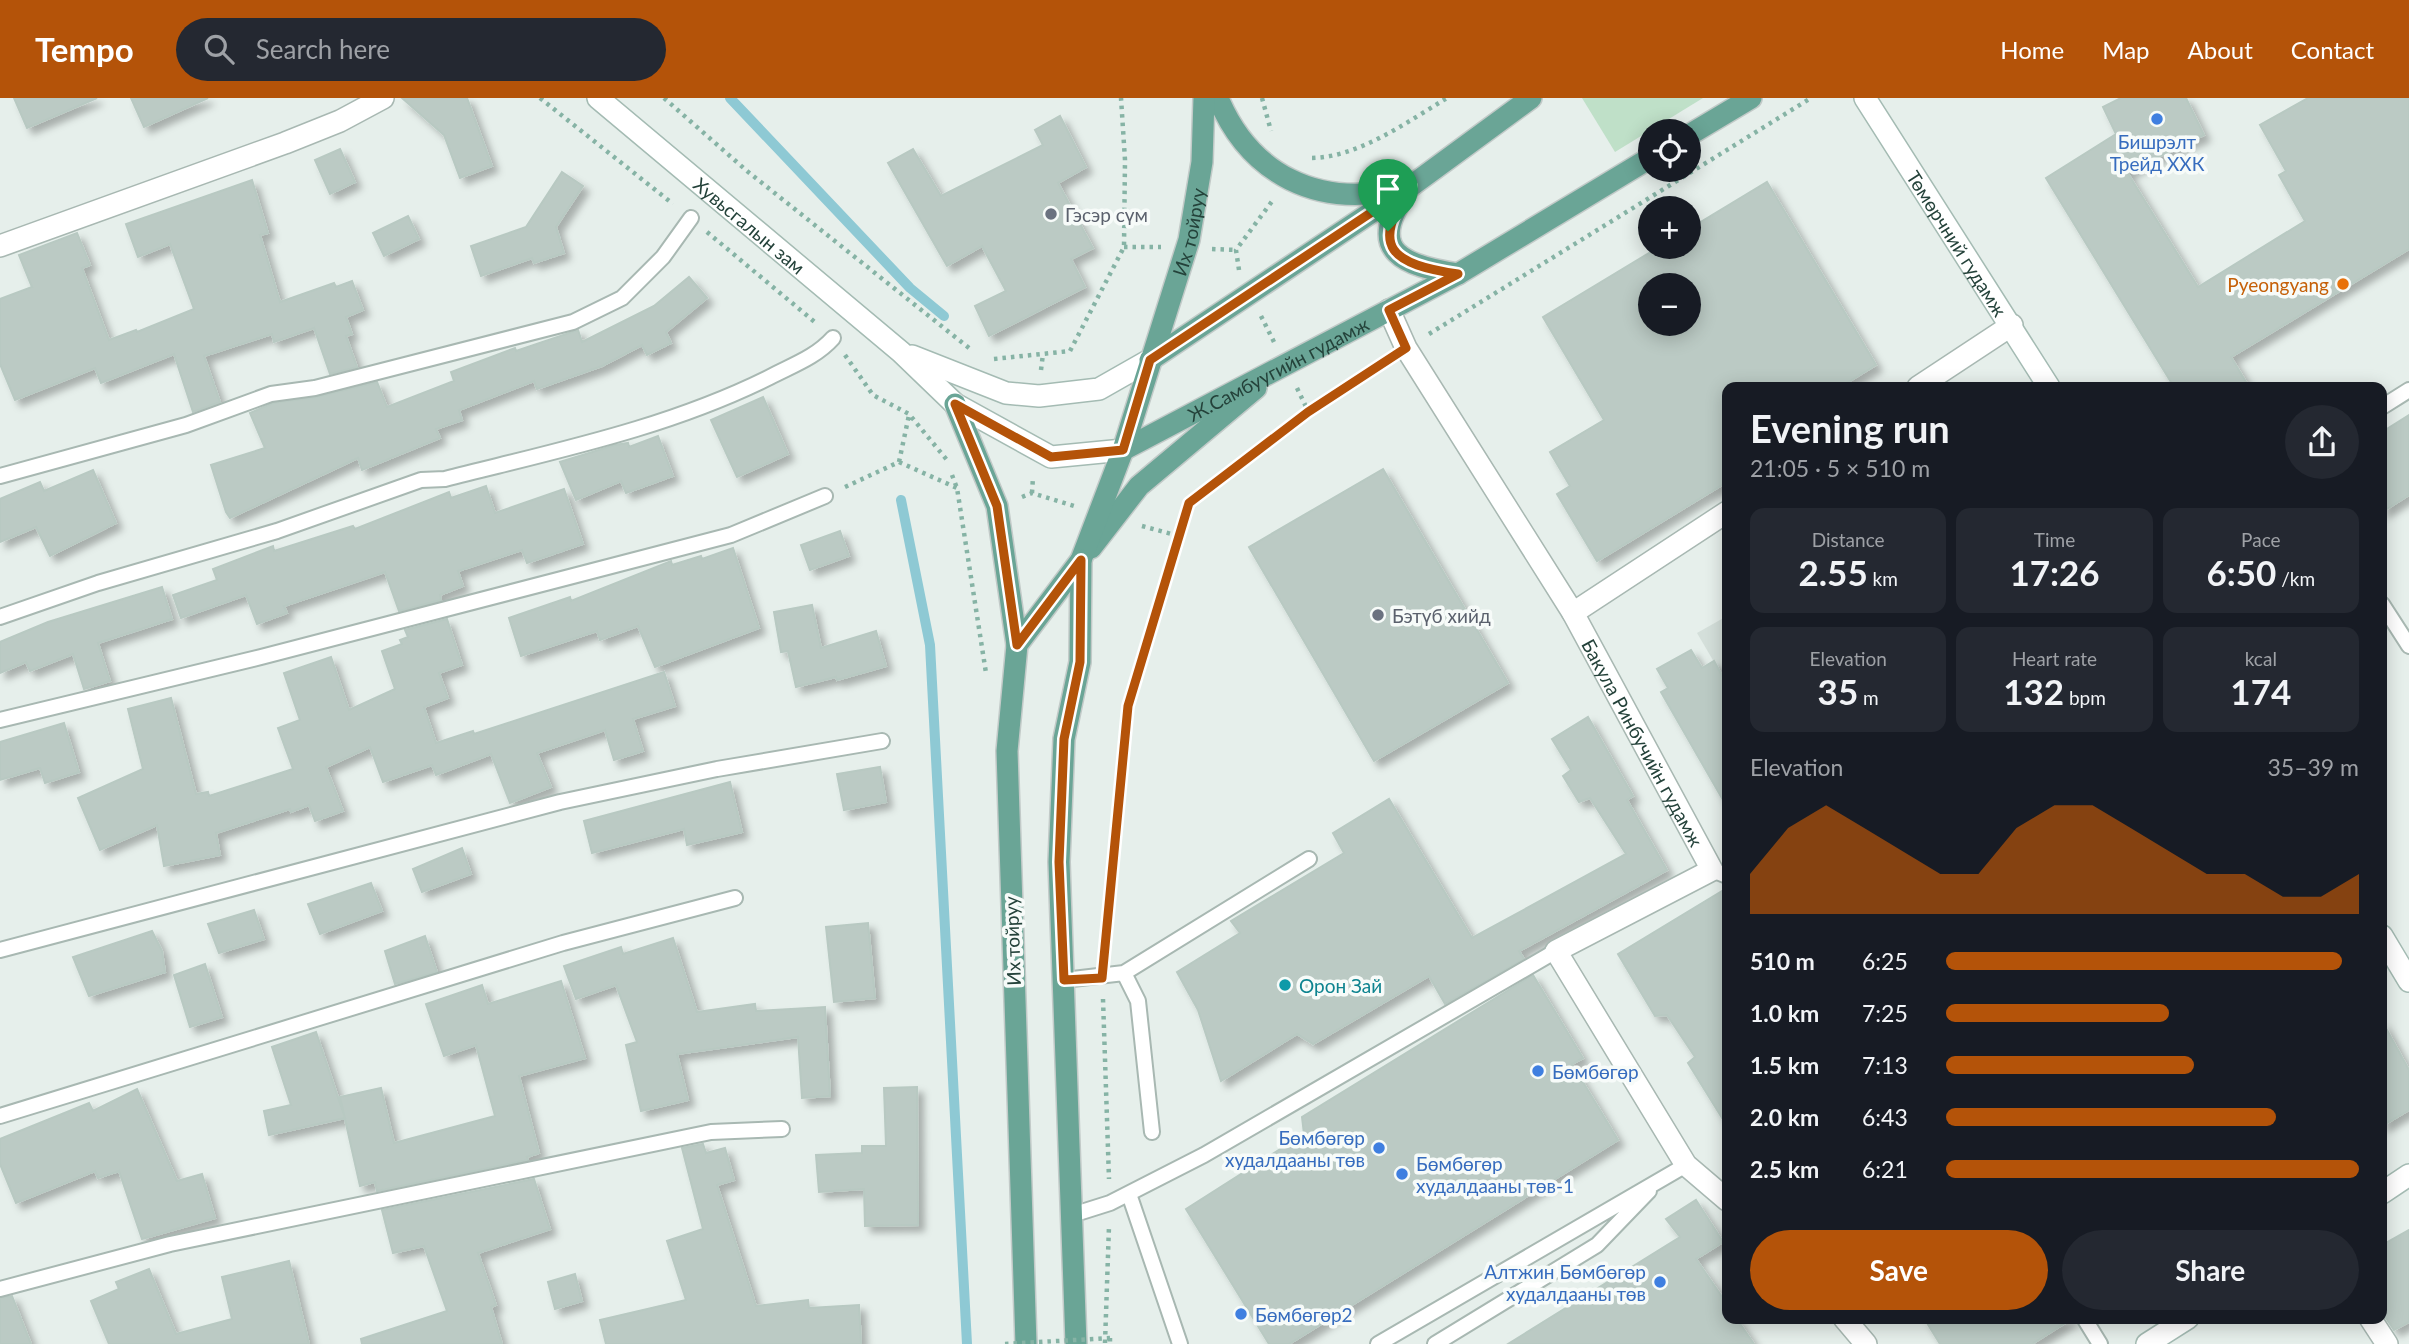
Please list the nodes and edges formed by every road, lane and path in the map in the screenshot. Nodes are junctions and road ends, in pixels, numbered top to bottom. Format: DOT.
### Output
graph roads {
  1 [pos="383,98"];
  2 [pos="540,98"];
  3 [pos="598,98"];
  4 [pos="664,98"];
  5 [pos="1121,98"];
  6 [pos="1204,98"];
  7 [pos="1217,98"];
  8 [pos="1262,98"];
  9 [pos="1447,98"];
  10 [pos="1531,98"];
  11 [pos="1751,98"];
  12 [pos="1811,98"];
  13 [pos="1865,98"];
  14 [pos="1701,128"];
  15 [pos="1274,142"];
  16 [pos="1638,165"];
  17 [pos="1289,179"];
  18 [pos="1411,186"];
  19 [pos="691,218"];
  20 [pos="0,246"];
  21 [pos="1458,274"];
  22 [pos="1251,294"];
  23 [pos="1389,310"];
  24 [pos="2012,325"];
  25 [pos="833,338"];
  26 [pos="1406,348"];
  27 [pos="972,351"];
  28 [pos="901,352"];
  29 [pos="983,360"];
  30 [pos="1150,360"];
  31 [pos="1284,363"];
  32 [pos="1926,382"];
  33 [pos="2046,382"];
  34 [pos="2409,390"];
  35 [pos="955,404"];
  36 [pos="2387,404"];
  37 [pos="1308,412"];
  38 [pos="909,414"];
  39 [pos="1123,450"];
  40 [pos="899,463"];
  41 [pos="0,476"];
  42 [pos="957,488"];
  43 [pos="825,496"];
  44 [pos="1722,515"];
  45 [pos="1081,560"];
  46 [pos="2387,612"];
  47 [pos="1573,613"];
  48 [pos="0,617"];
  49 [pos="1017,645"];
  50 [pos="2409,646"];
  51 [pos="986,676"];
  52 [pos="0,720"];
  53 [pos="882,741"];
  54 [pos="1309,859"];
  55 [pos="1720,873"];
  56 [pos="735,898"];
  57 [pos="2387,944"];
  58 [pos="0,950"];
  59 [pos="1556,951"];
  60 [pos="1124,973"];
  61 [pos="1102,978"];
  62 [pos="1064,980"];
  63 [pos="2409,981"];
  64 [pos="0,1116"];
  65 [pos="782,1129"];
  66 [pos="1152,1132"];
  67 [pos="1686,1165"];
  68 [pos="2409,1175"];
  69 [pos="1664,1177"];
  70 [pos="2387,1190"];
  71 [pos="1129,1194"];
  72 [pos="1722,1196"];
  73 [pos="1110,1203"];
  74 [pos="1072,1215"];
  75 [pos="0,1289"];
  76 [pos="1849,1324"];
  77 [pos="2088,1324"];
  78 [pos="2179,1324"];
  79 [pos="2374,1324"];
  80 [pos="1021,1338"];
  81 [pos="1108,1342"];
  82 [pos="1005,1344"];
  83 [pos="1017,1344"];
  84 [pos="1076,1344"];
  85 [pos="1180,1344"];
  86 [pos="1378,1344"];
  87 [pos="1435,1344"];
  88 [pos="1866,1344"];
  89 [pos="2101,1344"];
  90 [pos="2147,1344"];
  91 [pos="2387,1344"];
  1 -- 20 [label="street"];
  2 -- 19 [label="path"];
  3 -- 28 [label="street, Хувьсгалын зам"];
  4 -- 27 [label="path"];
  5 -- 29 [label="path"];
  6 -- 30 [label="main road, Их тойруу"];
  7 -- 17 [label="main road"];
  8 -- 15 [label="path"];
  9 -- 17 [label="path"];
  10 -- 18 [label="main road"];
  11 -- 14 [label="main road"];
  12 -- 26 [label="path"];
  13 -- 24 [label="street, Төмөрчний гудамж"];
  16 -- 21 [label="main road, Ж.Самбуугийн гудамж"];
  17 -- 18 [label="main road"];
  17 -- 22 [label="path"];
  18 -- 21 [label="main road"];
  18 -- 22 [label="main road"];
  19 -- 25 [label="path"];
  19 -- 41 [label="lane"];
  21 -- 23 [label="main road, Ж.Самбуугийн гудамж"];
  22 -- 30 [label="main road"];
  22 -- 31 [label="path"];
  23 -- 26 [label="street, Бакула Ринбучийн гудамж"];
  23 -- 31 [label="main road, Ж.Самбуугийн гудамж"];
  24 -- 32 [label="street"];
  24 -- 33 [label="street, Төмөрчний гудамж"];
  25 -- 38 [label="path"];
  25 -- 48 [label="lane"];
  26 -- 37 [label="path"];
  26 -- 47 [label="street, Бакула Ринбучийн гудамж"];
  28 -- 30 [label="street"];
  28 -- 35 [label="street"];
  30 -- 39 [label="main road, Их тойруу"];
  31 -- 37 [label="path"];
  31 -- 39 [label="main road, Ж.Самбуугийн гудамж"];
  31 -- 45 [label="main road"];
  34 -- 36 [label="lane"];
  35 -- 39 [label="street"];
  35 -- 49 [label="main road, Их тойруу"];
  37 -- 61 [label="path"];
  38 -- 40 [label="path"];
  38 -- 42 [label="path"];
  39 -- 45 [label="main road"];
  40 -- 42 [label="path"];
  40 -- 43 [label="path"];
  42 -- 51 [label="path"];
  43 -- 52 [label="lane"];
  44 -- 47 [label="street"];
  45 -- 49 [label="main road"];
  45 -- 62 [label="main road"];
  46 -- 50 [label="lane"];
  47 -- 55 [label="street, Бакула Ринбучийн гудамж"];
  49 -- 80 [label="main road, Их тойруу"];
  53 -- 58 [label="lane"];
  54 -- 60 [label="lane"];
  55 -- 59 [label="street, Бакула Ринбучийн гудамж"];
  56 -- 64 [label="lane"];
  57 -- 63 [label="street"];
  59 -- 67 [label="street"];
  59 -- 71 [label="lane"];
  60 -- 61 [label="lane"];
  60 -- 66 [label="lane"];
  61 -- 62 [label="lane"];
  61 -- 73 [label="path"];
  62 -- 74 [label="main road"];
  65 -- 75 [label="lane"];
  67 -- 69 [label="lane"];
  67 -- 72 [label="street"];
  68 -- 70 [label="street"];
  69 -- 86 [label="lane"];
  69 -- 87 [label="lane"];
  71 -- 73 [label="lane"];
  71 -- 85 [label="lane"];
  73 -- 74 [label="lane"];
  73 -- 81 [label="path"];
  74 -- 84 [label="main road"];
  76 -- 88 [label="street"];
  77 -- 89 [label="lane"];
  78 -- 90 [label="street"];
  79 -- 91 [label="street"];
  80 -- 83 [label="path"];
  81 -- 82 [label="path, bridge"];
}
